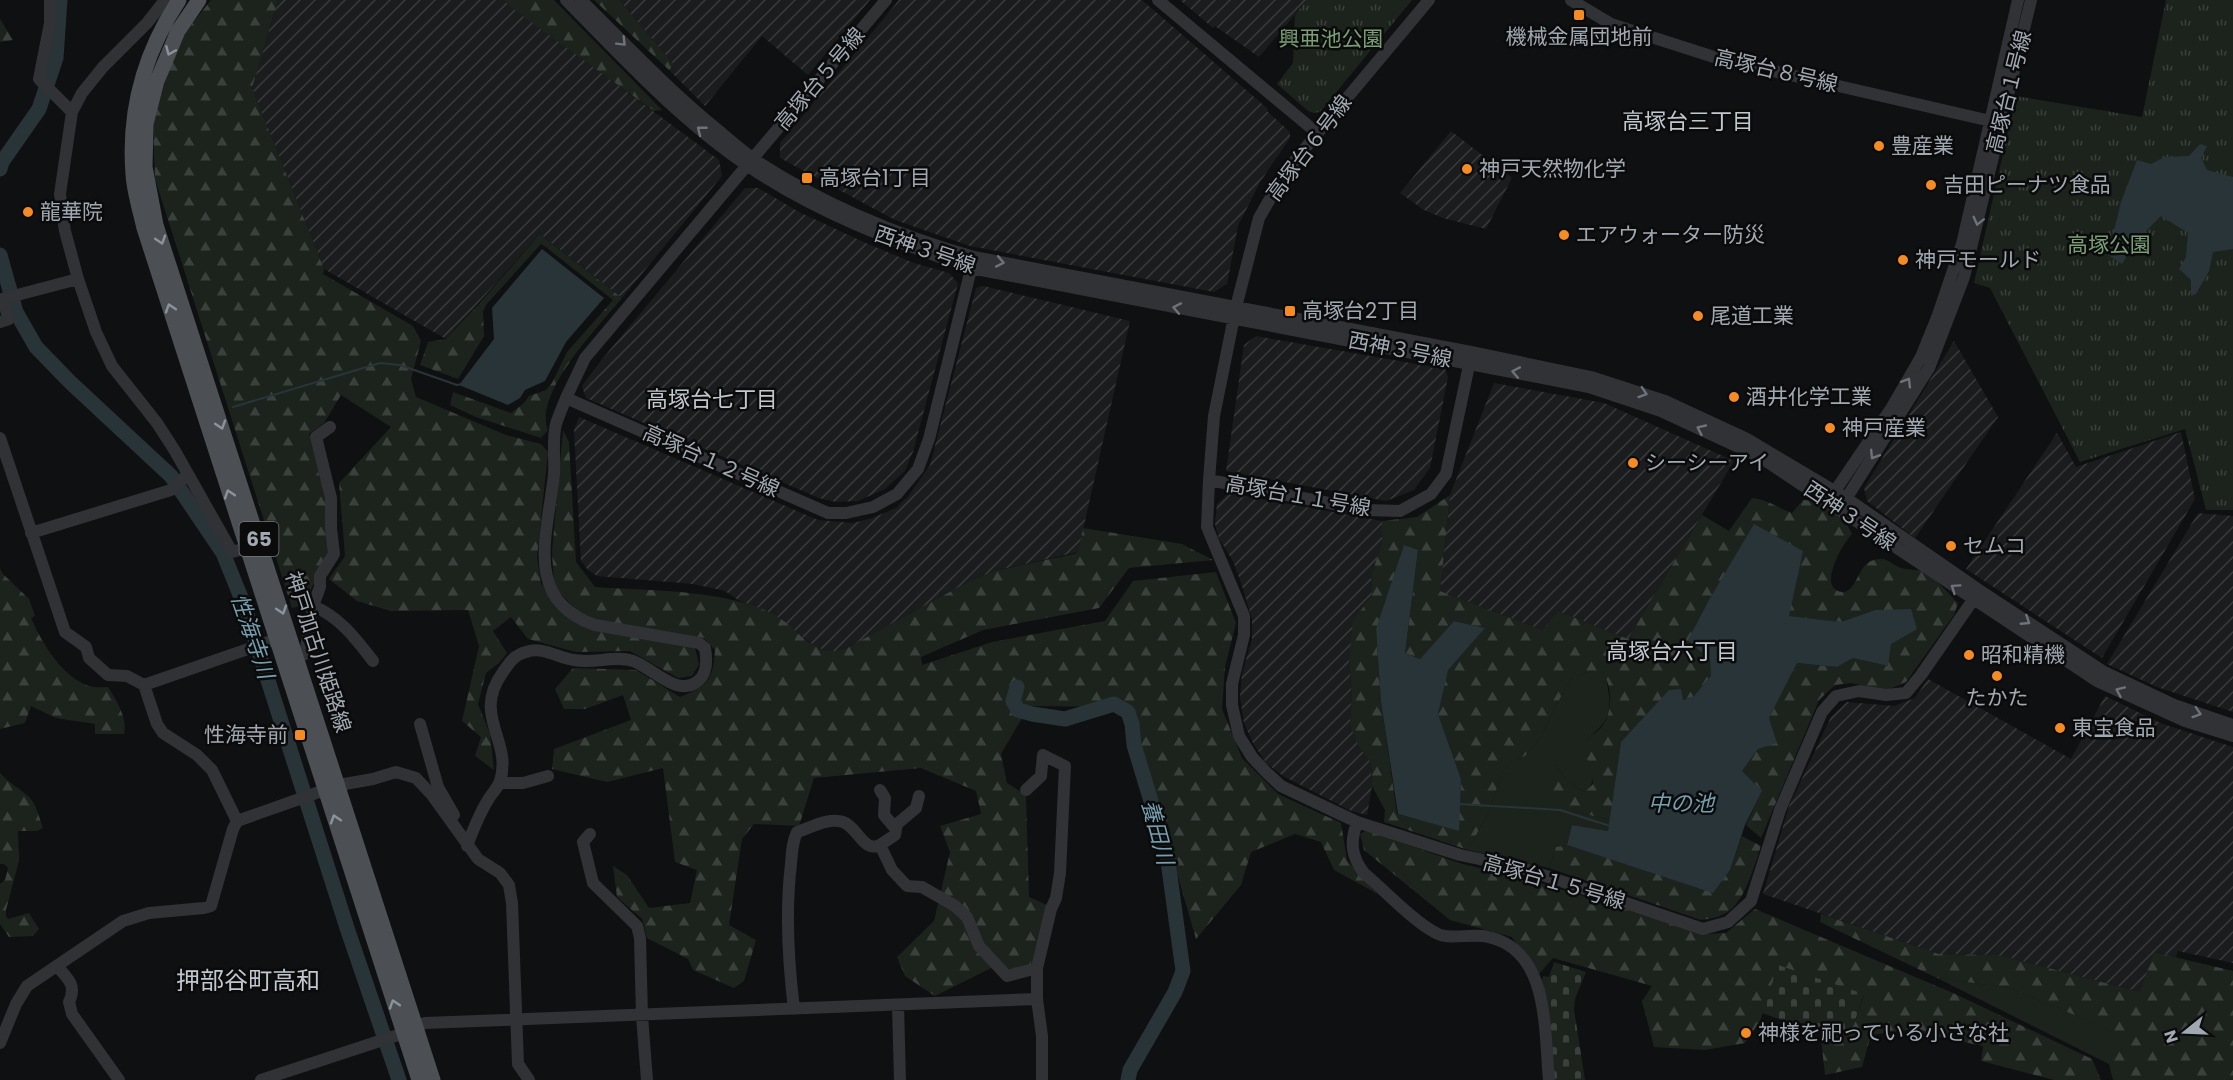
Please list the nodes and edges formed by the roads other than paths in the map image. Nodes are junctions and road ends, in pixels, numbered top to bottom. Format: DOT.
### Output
graph roads {
  1 [pos="50,0"];
  2 [pos="165,0"];
  3 [pos="179,0"];
  4 [pos="199,0"];
  5 [pos="566,0"];
  6 [pos="581,0"];
  7 [pos="886,0"];
  8 [pos="1158,0"];
  9 [pos="1429,0"];
  10 [pos="1571,0"];
  11 [pos="2018,0"];
  12 [pos="2031,0"];
  13 [pos="72,112"];
  14 [pos="1996,122"];
  15 [pos="1317,133"];
  16 [pos="751,163"];
  17 [pos="972,263"];
  18 [pos="78,279"];
  19 [pos="1235,313"];
  20 [pos="0,322"];
  21 [pos="1471,358"];
  22 [pos="567,398"];
  23 [pos="330,428"];
  24 [pos="0,438"];
  25 [pos="185,476"];
  26 [pos="1209,480"];
  27 [pos="1832,496"];
  28 [pos="1843,504"];
  29 [pos="31,534"];
  30 [pos="246,548"];
  31 [pos="1973,600"];
  32 [pos="313,606"];
  33 [pos="274,640"];
  34 [pos="297,657"];
  35 [pos="373,661"];
  36 [pos="144,685"];
  37 [pos="420,724"];
  38 [pos="2233,725"];
  39 [pos="2233,736"];
  40 [pos="548,776"];
  41 [pos="500,783"];
  42 [pos="328,789"];
  43 [pos="880,790"];
  44 [pos="1026,790"];
  45 [pos="919,796"];
  46 [pos="237,821"];
  47 [pos="1357,822"];
  48 [pos="895,828"];
  49 [pos="590,834"];
  50 [pos="463,840"];
  51 [pos="880,845"];
  52 [pos="57,966"];
  53 [pos="1037,968"];
  54 [pos="1036,999"];
  55 [pos="898,1006"];
  56 [pos="794,1009"];
  57 [pos="642,1016"];
  58 [pos="517,1020"];
  59 [pos="405,1031"];
  60 [pos="0,1043"];
  61 [pos="118,1080"];
  62 [pos="261,1080"];
  63 [pos="419,1080"];
  64 [pos="433,1080"];
  65 [pos="529,1080"];
  66 [pos="647,1080"];
  67 [pos="900,1080"];
  68 [pos="1042,1080"];
  69 [pos="1549,1080"];
  1 -- 13 [label="street"];
  2 -- 13 [label="street"];
  30 -- 3 [label="main road, 神戸加古川姫路線 / 65, one-way"];
  4 -- 34 [label="main road, 神戸加古川姫路線 / 65, one-way"];
  16 -- 5 [label="street, 西神３号線, one-way"];
  6 -- 16 [label="street, 西神３号線, one-way"];
  7 -- 16 [label="street, 高塚台５号線"];
  8 -- 15 [label="street"];
  9 -- 15 [label="street, 高塚台６号線"];
  10 -- 14 [label="street, 高塚台８号線"];
  11 -- 14 [label="street, 高塚台１号線"];
  12 -- 14 [label="street, 高塚台１号線"];
  13 -- 18 [label="street"];
  27 -- 14 [label="street, 高塚台１号線, one-way"];
  14 -- 28 [label="street, 高塚台１号線, one-way"];
  15 -- 19 [label="street, 高塚台６号線"];
  16 -- 17 [label="street, 西神３号線"];
  16 -- 22 [label="street"];
  17 -- 19 [label="street, 西神３号線"];
  17 -- 22 [label="street, 高塚台１２号線"];
  18 -- 20 [label="street"];
  18 -- 25 [label="street"];
  19 -- 21 [label="street, 西神３号線"];
  19 -- 26 [label="street, 高塚台１１号線"];
  21 -- 26 [label="street, 高塚台１１号線"];
  21 -- 27 [label="street, 西神３号線"];
  22 -- 41 [label="street"];
  23 -- 32 [label="street"];
  24 -- 29 [label="street"];
  25 -- 29 [label="street"];
  25 -- 30 [label="street"];
  26 -- 47 [label="street, 高塚台１５号線"];
  27 -- 28 [label="street, 西神３号線"];
  31 -- 28 [label="street, 西神３号線, one-way"];
  28 -- 38 [label="street, 西神３号線, one-way"];
  29 -- 36 [label="street"];
  30 -- 33 [label="main road, 神戸加古川姫路線 / 65"];
  39 -- 31 [label="street, 西神３号線, one-way"];
  31 -- 47 [label="street, 高塚台１５号線"];
  32 -- 34 [label="street"];
  32 -- 35 [label="street"];
  33 -- 36 [label="street"];
  33 -- 42 [label="main road, 神戸加古川姫路線 / 65"];
  34 -- 42 [label="main road, 神戸加古川姫路線 / 65"];
  36 -- 46 [label="street"];
  37 -- 50 [label="street"];
  40 -- 41 [label="street"];
  41 -- 50 [label="street"];
  42 -- 46 [label="street"];
  42 -- 50 [label="street"];
  42 -- 59 [label="main road, 神戸加古川姫路線 / 65"];
  43 -- 48 [label="street"];
  44 -- 53 [label="street"];
  45 -- 48 [label="street"];
  46 -- 52 [label="street"];
  47 -- 69 [label="street"];
  48 -- 51 [label="street"];
  49 -- 57 [label="street"];
  50 -- 58 [label="street"];
  51 -- 53 [label="street"];
  51 -- 56 [label="street"];
  52 -- 60 [label="street"];
  52 -- 61 [label="street"];
  53 -- 54 [label="street"];
  54 -- 55 [label="street"];
  54 -- 68 [label="street"];
  55 -- 56 [label="street"];
  55 -- 67 [label="street"];
  56 -- 57 [label="street"];
  57 -- 58 [label="street"];
  57 -- 66 [label="street"];
  58 -- 59 [label="street"];
  58 -- 65 [label="street"];
  59 -- 62 [label="street"];
  59 -- 63 [label="main road, 神戸加古川姫路線 / 65"];
  59 -- 64 [label="main road, 神戸加古川姫路線 / 65"];
}
